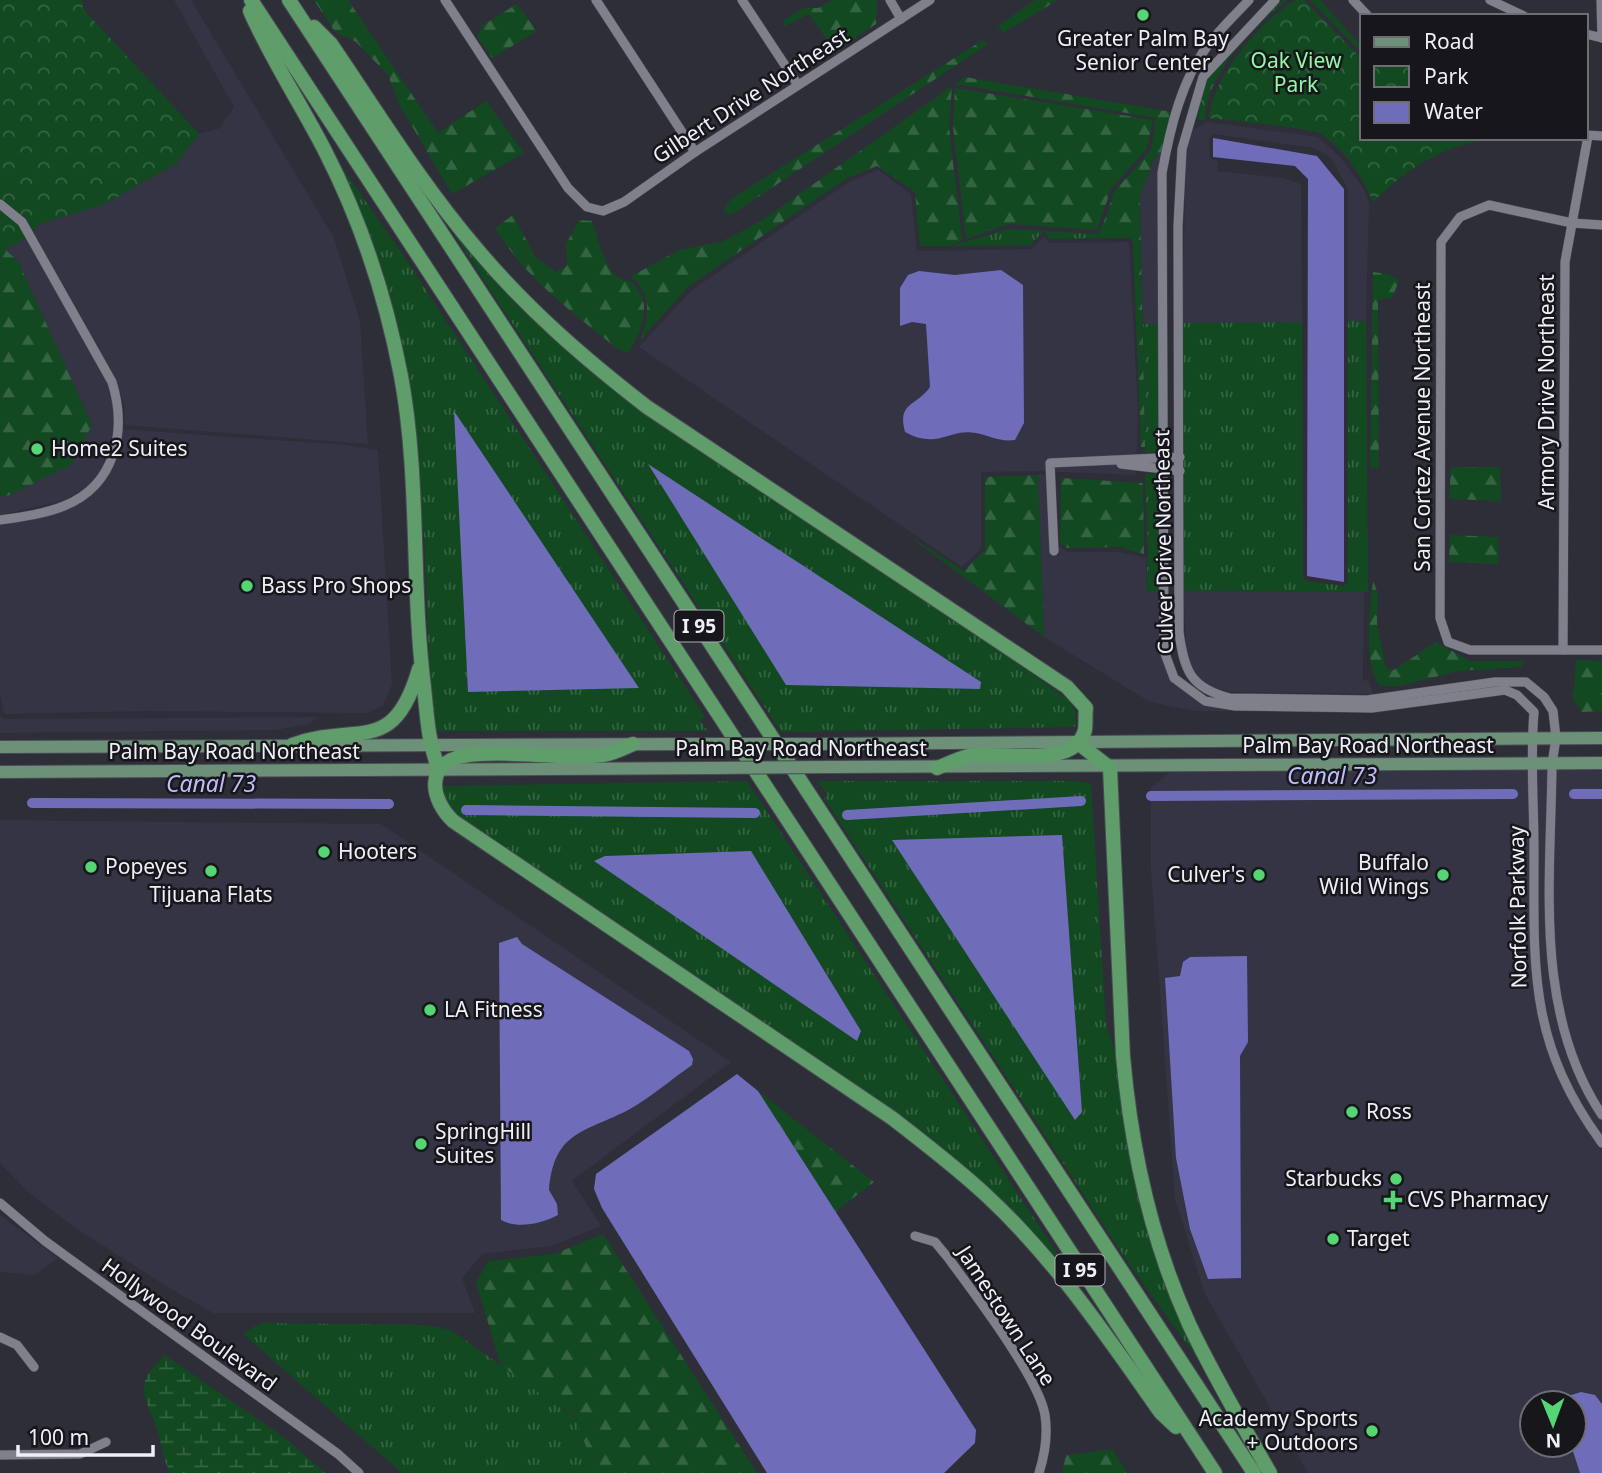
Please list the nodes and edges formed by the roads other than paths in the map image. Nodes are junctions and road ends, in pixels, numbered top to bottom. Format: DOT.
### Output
graph roads {
  1 [pos="245,0"];
  2 [pos="251,0"];
  3 [pos="289,0"];
  4 [pos="445,0"];
  5 [pos="596,0"];
  6 [pos="742,0"];
  7 [pos="890,0"];
  8 [pos="930,0"];
  9 [pos="1249,0"];
  10 [pos="1275,0"];
  11 [pos="1353,0"];
  12 [pos="1490,0"];
  13 [pos="1601,0"];
  14 [pos="1366,14"];
  15 [pos="1520,14"];
  16 [pos="901,19"];
  17 [pos="1602,38"];
  18 [pos="798,85"];
  19 [pos="1586,140"];
  20 [pos="695,152"];
  21 [pos="0,204"];
  22 [pos="1572,223"];
  23 [pos="1602,225"];
  24 [pos="1164,456"];
  25 [pos="1180,457"];
  26 [pos="1116,462"];
  27 [pos="1164,469"];
  28 [pos="1180,471"];
  29 [pos="0,520"];
  30 [pos="1054,551"];
  31 [pos="1563,650"];
  32 [pos="1602,650"];
  33 [pos="420,665"];
  34 [pos="1532,738"];
  35 [pos="1556,738"];
  36 [pos="1602,738"];
  37 [pos="1078,743"];
  38 [pos="429,744"];
  39 [pos="633,744"];
  40 [pos="292,745"];
  41 [pos="0,747"];
  42 [pos="1602,763"];
  43 [pos="1533,764"];
  44 [pos="1552,764"];
  45 [pos="752,768"];
  46 [pos="937,768"];
  47 [pos="1110,768"];
  48 [pos="439,770"];
  49 [pos="0,772"];
  50 [pos="1602,1115"];
  51 [pos="1602,1143"];
  52 [pos="0,1203"];
  53 [pos="915,1236"];
  54 [pos="0,1337"];
  55 [pos="34,1367"];
  56 [pos="106,1442"];
  57 [pos="1197,1447"];
  58 [pos="0,1455"];
  59 [pos="359,1473"];
  60 [pos="1039,1473"];
  61 [pos="1215,1473"];
  62 [pos="1254,1473"];
  63 [pos="1270,1473"];
  1 -- 33 [label="highway"];
  2 -- 45 [label="highway, I 95"];
  3 -- 37 [label="highway"];
  3 -- 62 [label="highway, I 95"];
  4 -- 20 [label="street, Gilbert Drive Northeast"];
  5 -- 20 [label="street"];
  6 -- 18 [label="street"];
  7 -- 16 [label="street"];
  8 -- 16 [label="street, Gilbert Drive Northeast"];
  9 -- 24 [label="street, Culver Drive Northeast"];
  10 -- 25 [label="street, Culver Drive Northeast"];
  11 -- 14 [label="street"];
  12 -- 15 [label="street"];
  13 -- 17 [label="street"];
  16 -- 18 [label="street, Gilbert Drive Northeast"];
  18 -- 20 [label="street, Gilbert Drive Northeast"];
  19 -- 22 [label="street, Armory Drive Northeast"];
  21 -- 29 [label="street"];
  22 -- 23 [label="street"];
  22 -- 31 [label="street, Armory Drive Northeast"];
  22 -- 31 [label="street, San Cortez Avenue Northeast"];
  24 -- 25 [label="street"];
  24 -- 26 [label="street"];
  24 -- 27 [label="street, Culver Drive Northeast"];
  25 -- 28 [label="street, Culver Drive Northeast"];
  26 -- 27 [label="street"];
  26 -- 30 [label="street"];
  27 -- 28 [label="street"];
  27 -- 34 [label="street, Culver Drive Northeast"];
  28 -- 35 [label="street, Culver Drive Northeast"];
  31 -- 32 [label="street"];
  33 -- 38 [label="highway"];
  33 -- 40 [label="highway"];
  34 -- 35 [label="main road, Palm Bay Road Northeast"];
  34 -- 37 [label="main road, Palm Bay Road Northeast"];
  34 -- 43 [label="street, Norfolk Parkway"];
  35 -- 36 [label="main road, Palm Bay Road Northeast"];
  35 -- 44 [label="street, Culver Drive Northeast"];
  37 -- 39 [label="main road, Palm Bay Road Northeast, bridge"];
  37 -- 46 [label="highway"];
  37 -- 47 [label="highway"];
  38 -- 39 [label="main road, Palm Bay Road Northeast"];
  38 -- 40 [label="main road, Palm Bay Road Northeast"];
  38 -- 48 [label="highway"];
  39 -- 48 [label="highway"];
  40 -- 41 [label="main road, Palm Bay Road Northeast"];
  42 -- 44 [label="main road, Palm Bay Road Northeast"];
  43 -- 44 [label="main road, Palm Bay Road Northeast"];
  43 -- 47 [label="main road, Palm Bay Road Northeast"];
  43 -- 51 [label="street, Norfolk Parkway"];
  44 -- 50 [label="street, Norfolk Parkway"];
  45 -- 46 [label="main road, Palm Bay Road Northeast, bridge"];
  45 -- 48 [label="main road, Palm Bay Road Northeast, bridge"];
  45 -- 57 [label="highway, I 95"];
  46 -- 47 [label="main road, Palm Bay Road Northeast"];
  47 -- 63 [label="highway"];
  48 -- 49 [label="main road, Palm Bay Road Northeast"];
  48 -- 57 [label="highway"];
  52 -- 59 [label="street, Hollywood Boulevard"];
  53 -- 60 [label="street, Jamestown Lane"];
  54 -- 55 [label="street"];
  56 -- 58 [label="street"];
  57 -- 61 [label="highway, I 95"];
}
